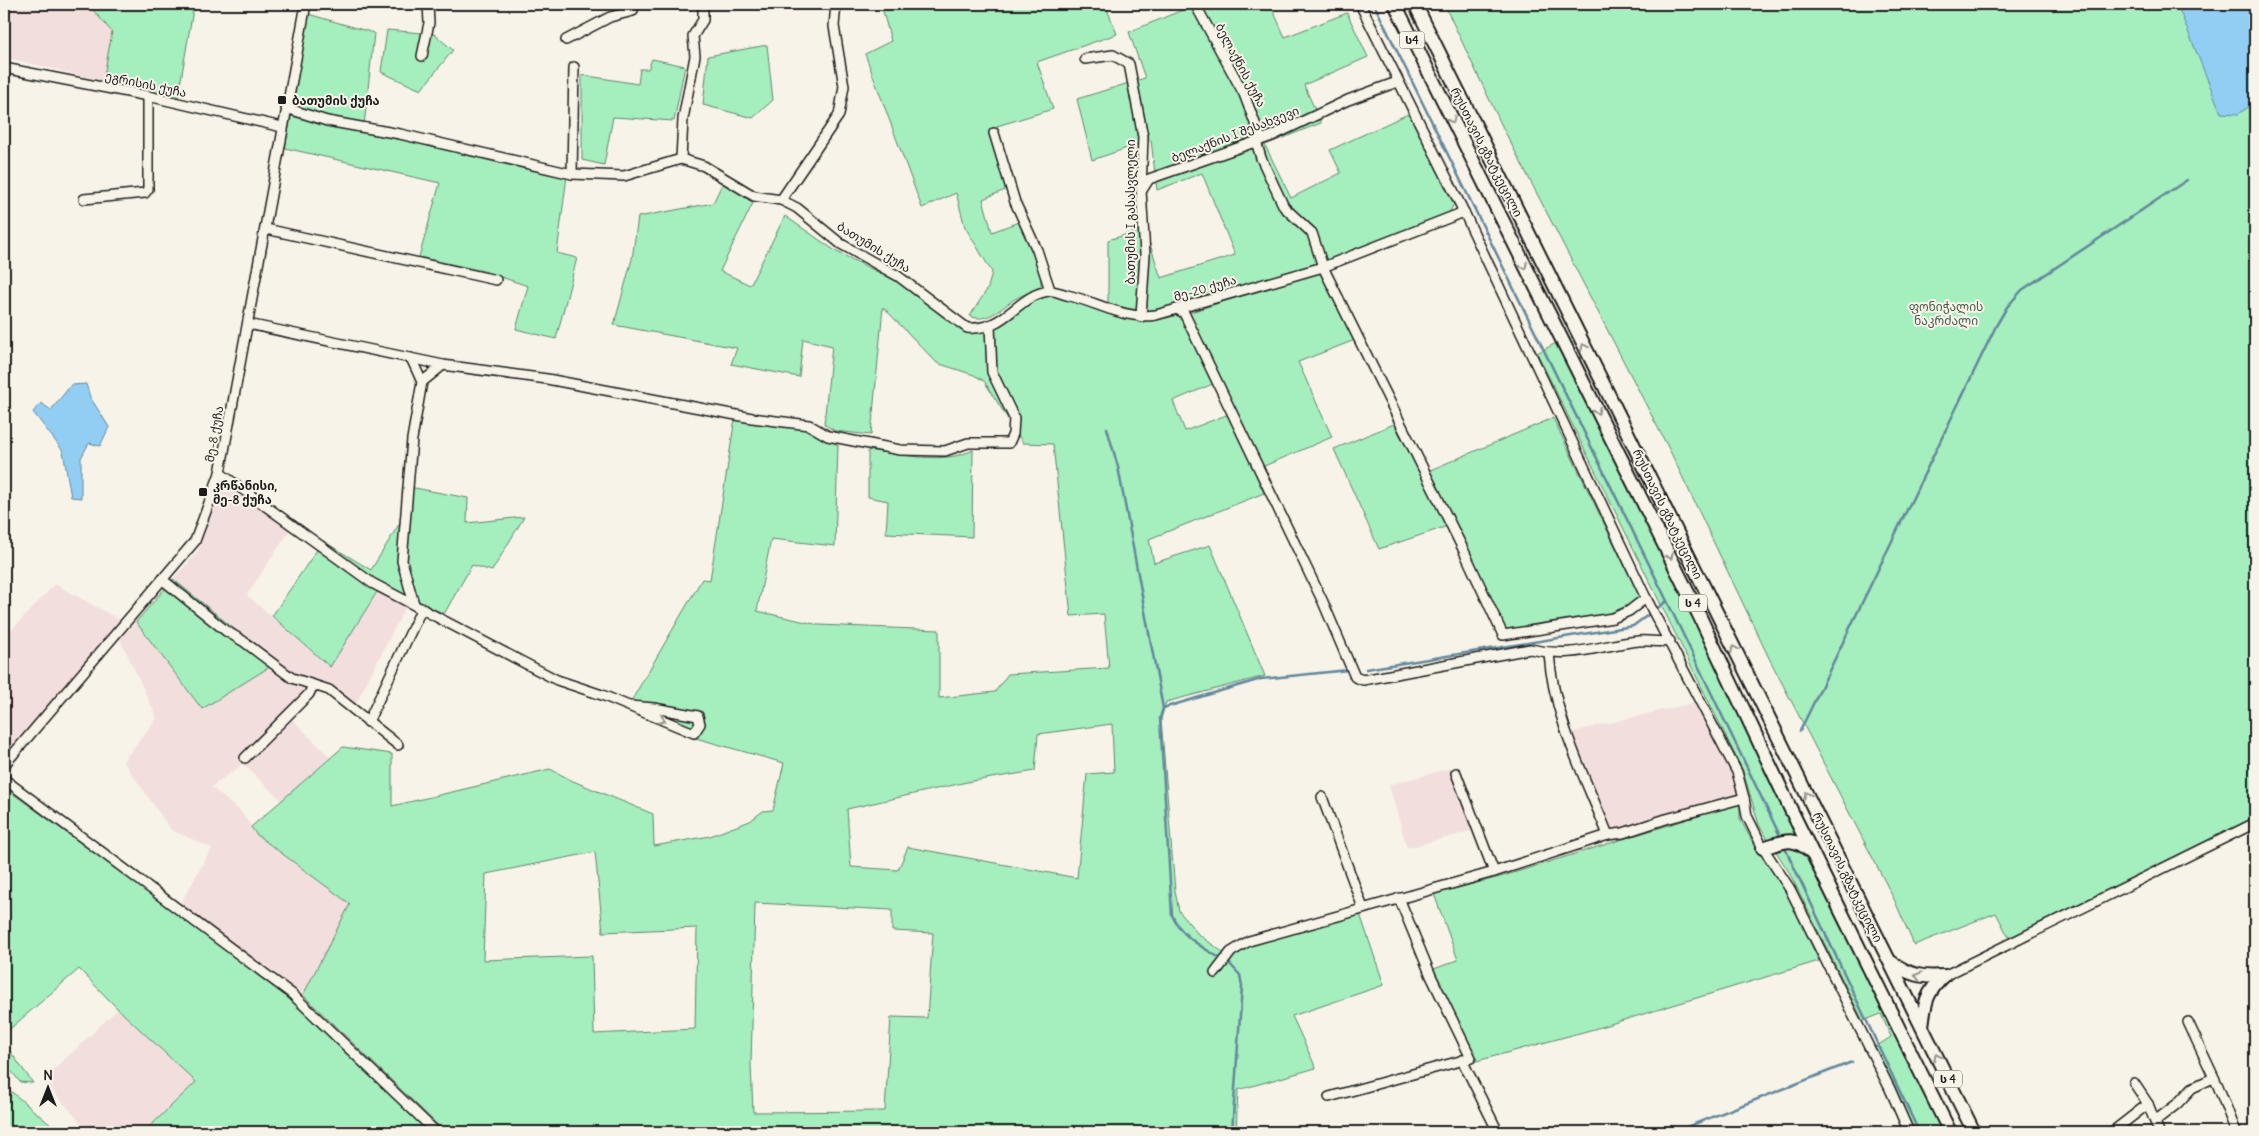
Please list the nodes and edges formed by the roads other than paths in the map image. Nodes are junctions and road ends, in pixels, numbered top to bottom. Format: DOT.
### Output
graph roads {
  1 [pos="306,4"];
  2 [pos="428,4"];
  3 [pos="634,4"];
  4 [pos="703,4"];
  5 [pos="836,4"];
  6 [pos="1195,4"];
  7 [pos="1360,4"];
  8 [pos="1395,4"];
  9 [pos="1415,4"];
  10 [pos="566,40"];
  11 [pos="422,56"];
  12 [pos="1085,59"];
  13 [pos="574,67"];
  14 [pos="4,68"];
  15 [pos="1446,68"];
  16 [pos="1430,77"];
  17 [pos="1397,82"];
  18 [pos="148,96"];
  19 [pos="286,108"];
  20 [pos="282,127"];
  21 [pos="994,133"];
  22 [pos="1258,140"];
  23 [pos="681,160"];
  24 [pos="572,174"];
  25 [pos="1141,190"];
  26 [pos="84,199"];
  27 [pos="781,200"];
  28 [pos="1464,212"];
  29 [pos="266,229"];
  30 [pos="1323,267"];
  31 [pos="496,280"];
  32 [pos="1050,290"];
  33 [pos="1177,309"];
  34 [pos="1142,318"];
  35 [pos="248,324"];
  36 [pos="990,326"];
  37 [pos="411,358"];
  38 [pos="443,365"];
  39 [pos="422,382"];
  40 [pos="220,473"];
  41 [pos="163,580"];
  42 [pos="1648,601"];
  43 [pos="418,606"];
  44 [pos="1670,641"];
  45 [pos="1549,653"];
  46 [pos="313,685"];
  47 [pos="630,706"];
  48 [pos="368,722"];
  49 [pos="398,746"];
  50 [pos="245,758"];
  51 [pos="4,765"];
  52 [pos="1456,773"];
  53 [pos="4,780"];
  54 [pos="1322,797"];
  55 [pos="1744,798"];
  56 [pos="1792,812"];
  57 [pos="2255,824"];
  58 [pos="1608,835"];
  59 [pos="1787,840"];
  60 [pos="1767,846"];
  61 [pos="1812,853"];
  62 [pos="1494,872"];
  63 [pos="1399,898"];
  64 [pos="1363,908"];
  65 [pos="1889,961"];
  66 [pos="1215,973"];
  67 [pos="1944,976"];
  68 [pos="2188,1022"];
  69 [pos="1922,1026"];
  70 [pos="1462,1060"];
  71 [pos="2213,1078"];
  72 [pos="2134,1083"];
  73 [pos="1329,1097"];
  74 [pos="2148,1104"];
  75 [pos="2155,1121"];
  76 [pos="436,1132"];
  77 [pos="1498,1132"];
  78 [pos="1909,1132"];
  79 [pos="1950,1132"];
  80 [pos="1974,1132"];
  81 [pos="2112,1132"];
  82 [pos="2159,1132"];
  83 [pos="2236,1132"];
  1 -- 19 [label="street, მე-8 ქუჩა"];
  2 -- 11 [label="street"];
  3 -- 10 [label="street"];
  4 -- 23 [label="street"];
  5 -- 27 [label="street"];
  6 -- 22 [label="street, ბელაქნის ქუჩა"];
  7 -- 17 [label="street"];
  8 -- 16 [label="highway, რუსთავის გზატკეცილი / ს4"];
  9 -- 15 [label="highway, რუსთავის გზატკეცილი / ს4"];
  12 -- 25 [label="street, ბათუმის I გასასვლელი"];
  13 -- 24 [label="street"];
  14 -- 18 [label="street, ეგრისის ქუჩა"];
  65 -- 15 [label="highway, რუსთავის გზატკეცილი / ს 4, one-way"];
  16 -- 56 [label="highway, რუსთავის გზატკეცილი / ს 4, one-way"];
  17 -- 22 [label="street, ბელაქნის I შესახვევი"];
  17 -- 28 [label="street"];
  18 -- 20 [label="street, ეგრისის ქუჩა"];
  18 -- 26 [label="street"];
  19 -- 20 [label="street, მე-8 ქუჩა"];
  19 -- 24 [label="street"];
  20 -- 29 [label="street, მე-8 ქუჩა"];
  21 -- 32 [label="street"];
  22 -- 25 [label="street, ბელაქნის I შესახვევი"];
  22 -- 30 [label="street, ბელაქნის ქუჩა"];
  23 -- 24 [label="street"];
  23 -- 27 [label="street, ბათუმის ქუჩა"];
  25 -- 34 [label="street, ბათუმის I გასასვლელი"];
  27 -- 36 [label="street, ბათუმის ქუჩა"];
  28 -- 30 [label="street, მე-20 ქუჩა"];
  28 -- 42 [label="street"];
  29 -- 31 [label="street"];
  29 -- 35 [label="street, მე-8 ქუჩა"];
  30 -- 33 [label="street, მე-20 ქუჩა"];
  30 -- 42 [label="street, ბელაქნის ქუჩა"];
  32 -- 34 [label="street, მე-20 ქუჩა"];
  32 -- 36 [label="street"];
  33 -- 34 [label="street, მე-20 ქუჩა"];
  33 -- 45 [label="street"];
  35 -- 37 [label="street"];
  35 -- 40 [label="street, მე-8 ქუჩა"];
  36 -- 38 [label="street"];
  37 -- 38 [label="street"];
  37 -- 39 [label="street"];
  38 -- 39 [label="street"];
  39 -- 43 [label="street"];
  40 -- 41 [label="street, მე-8 ქუჩა"];
  40 -- 43 [label="street"];
  41 -- 46 [label="street"];
  41 -- 51 [label="street, მე-8 ქუჩა"];
  42 -- 44 [label="street"];
  43 -- 47 [label="street"];
  43 -- 48 [label="street"];
  44 -- 45 [label="street"];
  44 -- 55 [label="street"];
  45 -- 58 [label="street"];
  46 -- 48 [label="street"];
  46 -- 50 [label="street"];
  47 -- 47 [label="street, one-way"];
  48 -- 49 [label="street"];
  52 -- 62 [label="street"];
  53 -- 76 [label="street"];
  54 -- 64 [label="street"];
  55 -- 58 [label="street"];
  55 -- 60 [label="street"];
  56 -- 59 [label="highway"];
  56 -- 61 [label="highway, რუსთავის გზატკეცილი / ს 4"];
  57 -- 67 [label="street"];
  58 -- 62 [label="street"];
  59 -- 60 [label="highway"];
  59 -- 61 [label="highway"];
  60 -- 78 [label="street"];
  61 -- 79 [label="highway, რუსთავის გზატკეცილი / ს 4"];
  62 -- 63 [label="street"];
  63 -- 64 [label="street"];
  63 -- 70 [label="street"];
  64 -- 66 [label="street"];
  67 -- 65 [label="highway, one-way"];
  65 -- 69 [label="highway, რუსთავის გზატკეცილი / ს 4"];
  67 -- 69 [label="highway"];
  68 -- 71 [label="street"];
  80 -- 69 [label="highway, რუსთავის გზატკეცილი / ს 4, one-way"];
  70 -- 73 [label="street"];
  70 -- 77 [label="street"];
  71 -- 75 [label="street"];
  71 -- 83 [label="street"];
  72 -- 74 [label="street"];
  74 -- 75 [label="street"];
  74 -- 81 [label="street"];
  75 -- 82 [label="street"];
}
